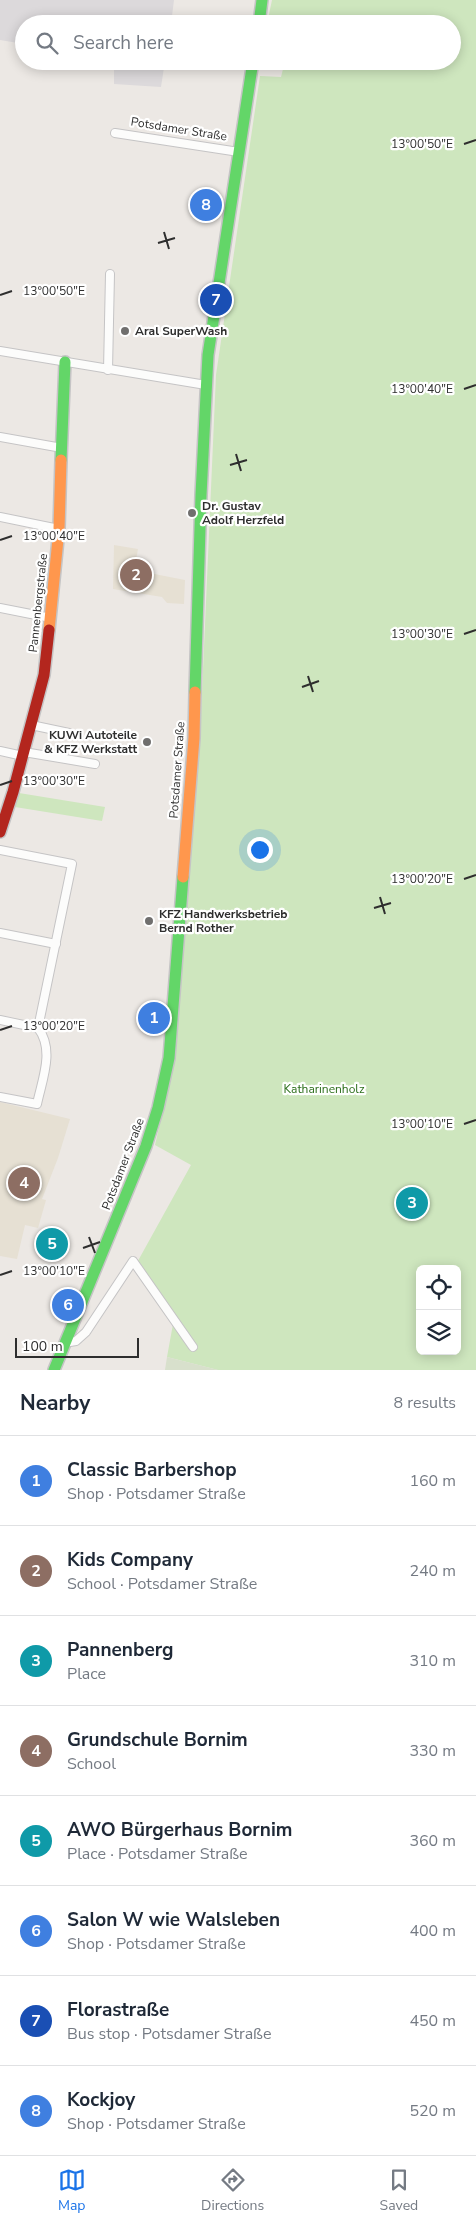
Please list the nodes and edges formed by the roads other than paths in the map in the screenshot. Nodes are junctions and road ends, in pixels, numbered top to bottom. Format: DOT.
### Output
graph roads {
  1 [pos="262,0"];
  2 [pos="260,15"];
  3 [pos="252,70"];
  4 [pos="115,132"];
  5 [pos="239,152"];
  6 [pos="110,274"];
  7 [pos="0,351"];
  8 [pos="65,362"];
  9 [pos="108,370"];
  10 [pos="206,385"];
  11 [pos="0,437"];
  12 [pos="62,448"];
  13 [pos="0,517"];
  14 [pos="59,529"];
  15 [pos="0,608"];
  16 [pos="51,618"];
  17 [pos="31,725"];
  18 [pos="69,733"];
  19 [pos="0,751"];
  20 [pos="24,754"];
  21 [pos="95,764"];
  22 [pos="0,832"];
  23 [pos="0,850"];
  24 [pos="0,933"];
  25 [pos="56,944"];
  26 [pos="0,1020"];
  27 [pos="38,1028"];
  28 [pos="0,1097"];
  29 [pos="64,1343"];
  30 [pos="193,1347"];
  31 [pos="54,1370"];
  1 -- 2 [label="main road"];
  3 -- 5 [label="main road, Potsdamer Straße"];
  4 -- 5 [label="street, Potsdamer Straße"];
  5 -- 10 [label="main road, Potsdamer Straße"];
  6 -- 9 [label="street"];
  7 -- 8 [label="street"];
  8 -- 9 [label="street"];
  8 -- 12 [label="main road, Pannenbergstraße"];
  9 -- 10 [label="street"];
  10 -- 29 [label="main road, Potsdamer Straße"];
  11 -- 12 [label="street"];
  12 -- 14 [label="main road, Pannenbergstraße"];
  13 -- 14 [label="street"];
  14 -- 16 [label="main road, Pannenbergstraße"];
  15 -- 16 [label="street"];
  16 -- 17 [label="main road, Pannenbergstraße"];
  17 -- 18 [label="street"];
  17 -- 20 [label="main road, Pannenbergstraße"];
  19 -- 20 [label="street"];
  20 -- 21 [label="street"];
  20 -- 22 [label="main road, Pannenbergstraße"];
  23 -- 25 [label="street"];
  24 -- 25 [label="street"];
  25 -- 27 [label="street"];
  26 -- 27 [label="street"];
  27 -- 28 [label="street"];
  29 -- 30 [label="street"];
  29 -- 31 [label="main road, Potsdamer Straße"];
}
